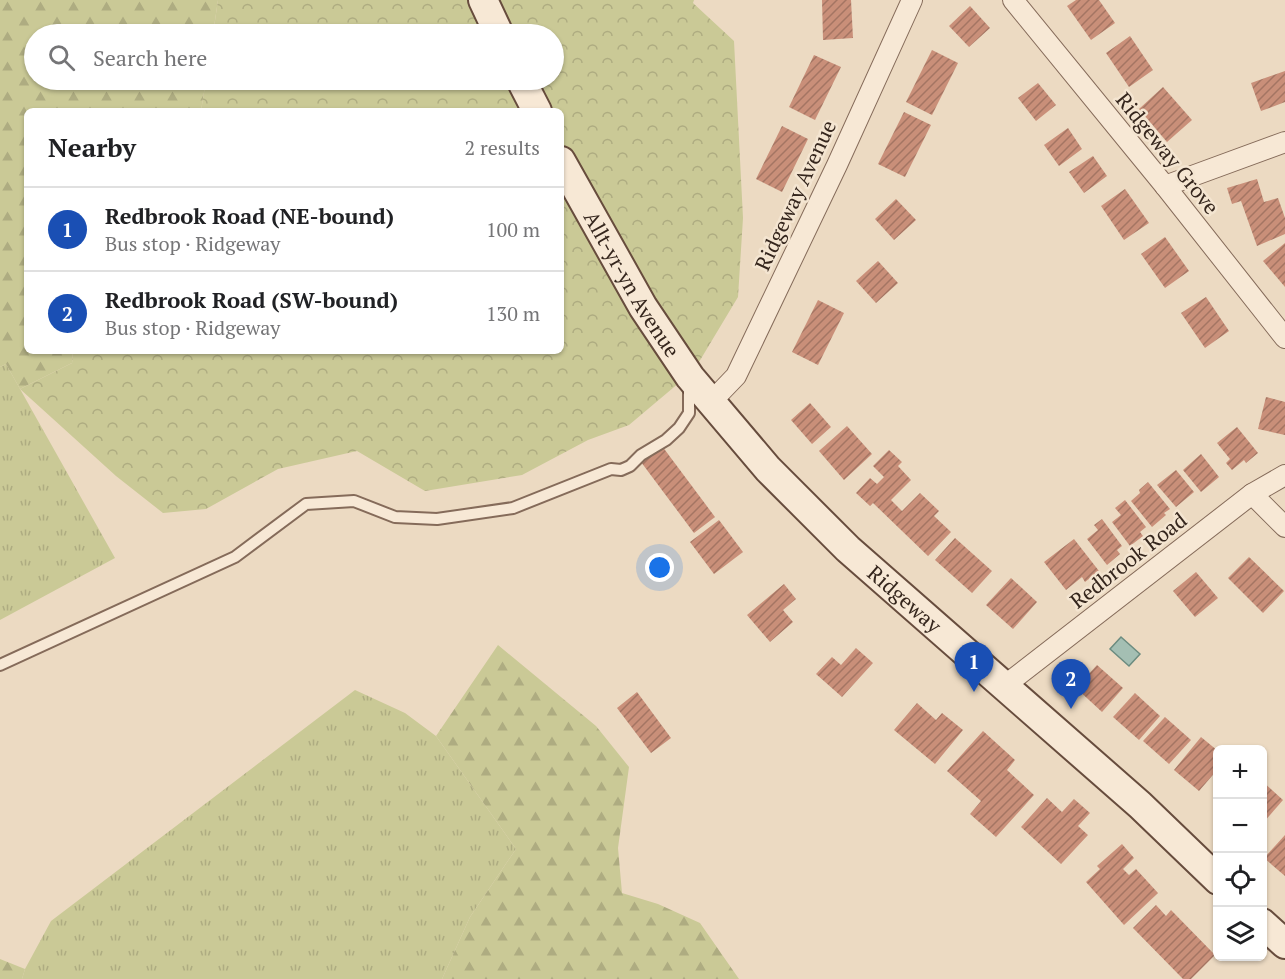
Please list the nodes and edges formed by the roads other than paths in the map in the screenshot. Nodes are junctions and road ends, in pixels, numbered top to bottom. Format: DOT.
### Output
graph roads {
  1 [pos="483,0"];
  2 [pos="912,0"];
  3 [pos="1013,0"];
  4 [pos="494,24"];
  5 [pos="526,90"];
  6 [pos="535,108"];
  7 [pos="1285,142"];
  8 [pos="564,166"];
  9 [pos="1165,186"];
  10 [pos="1285,338"];
  11 [pos="690,377"];
  12 [pos="711,402"];
  13 [pos="1285,475"];
  14 [pos="1252,494"];
  15 [pos="1285,527"];
  16 [pos="0,665"];
  17 [pos="1003,687"];
  18 [pos="1213,875"];
  19 [pos="1267,927"];
  20 [pos="1285,944"];
  1 -- 4 [label="street"];
  2 -- 12 [label="street, Ridgeway Avenue"];
  3 -- 9 [label="street, Ridgeway Grove"];
  5 -- 6 [label="street"];
  7 -- 9 [label="street"];
  8 -- 11 [label="street, Allt-yr-yn Avenue"];
  9 -- 10 [label="street, Ridgeway Grove"];
  11 -- 12 [label="street, Allt-yr-yn Avenue"];
  11 -- 16 [label="lane"];
  12 -- 17 [label="street, Ridgeway"];
  13 -- 14 [label="street, Redbrook Road"];
  14 -- 15 [label="street"];
  14 -- 17 [label="street, Redbrook Road"];
  17 -- 18 [label="street, Ridgeway"];
  19 -- 20 [label="street"];
}
